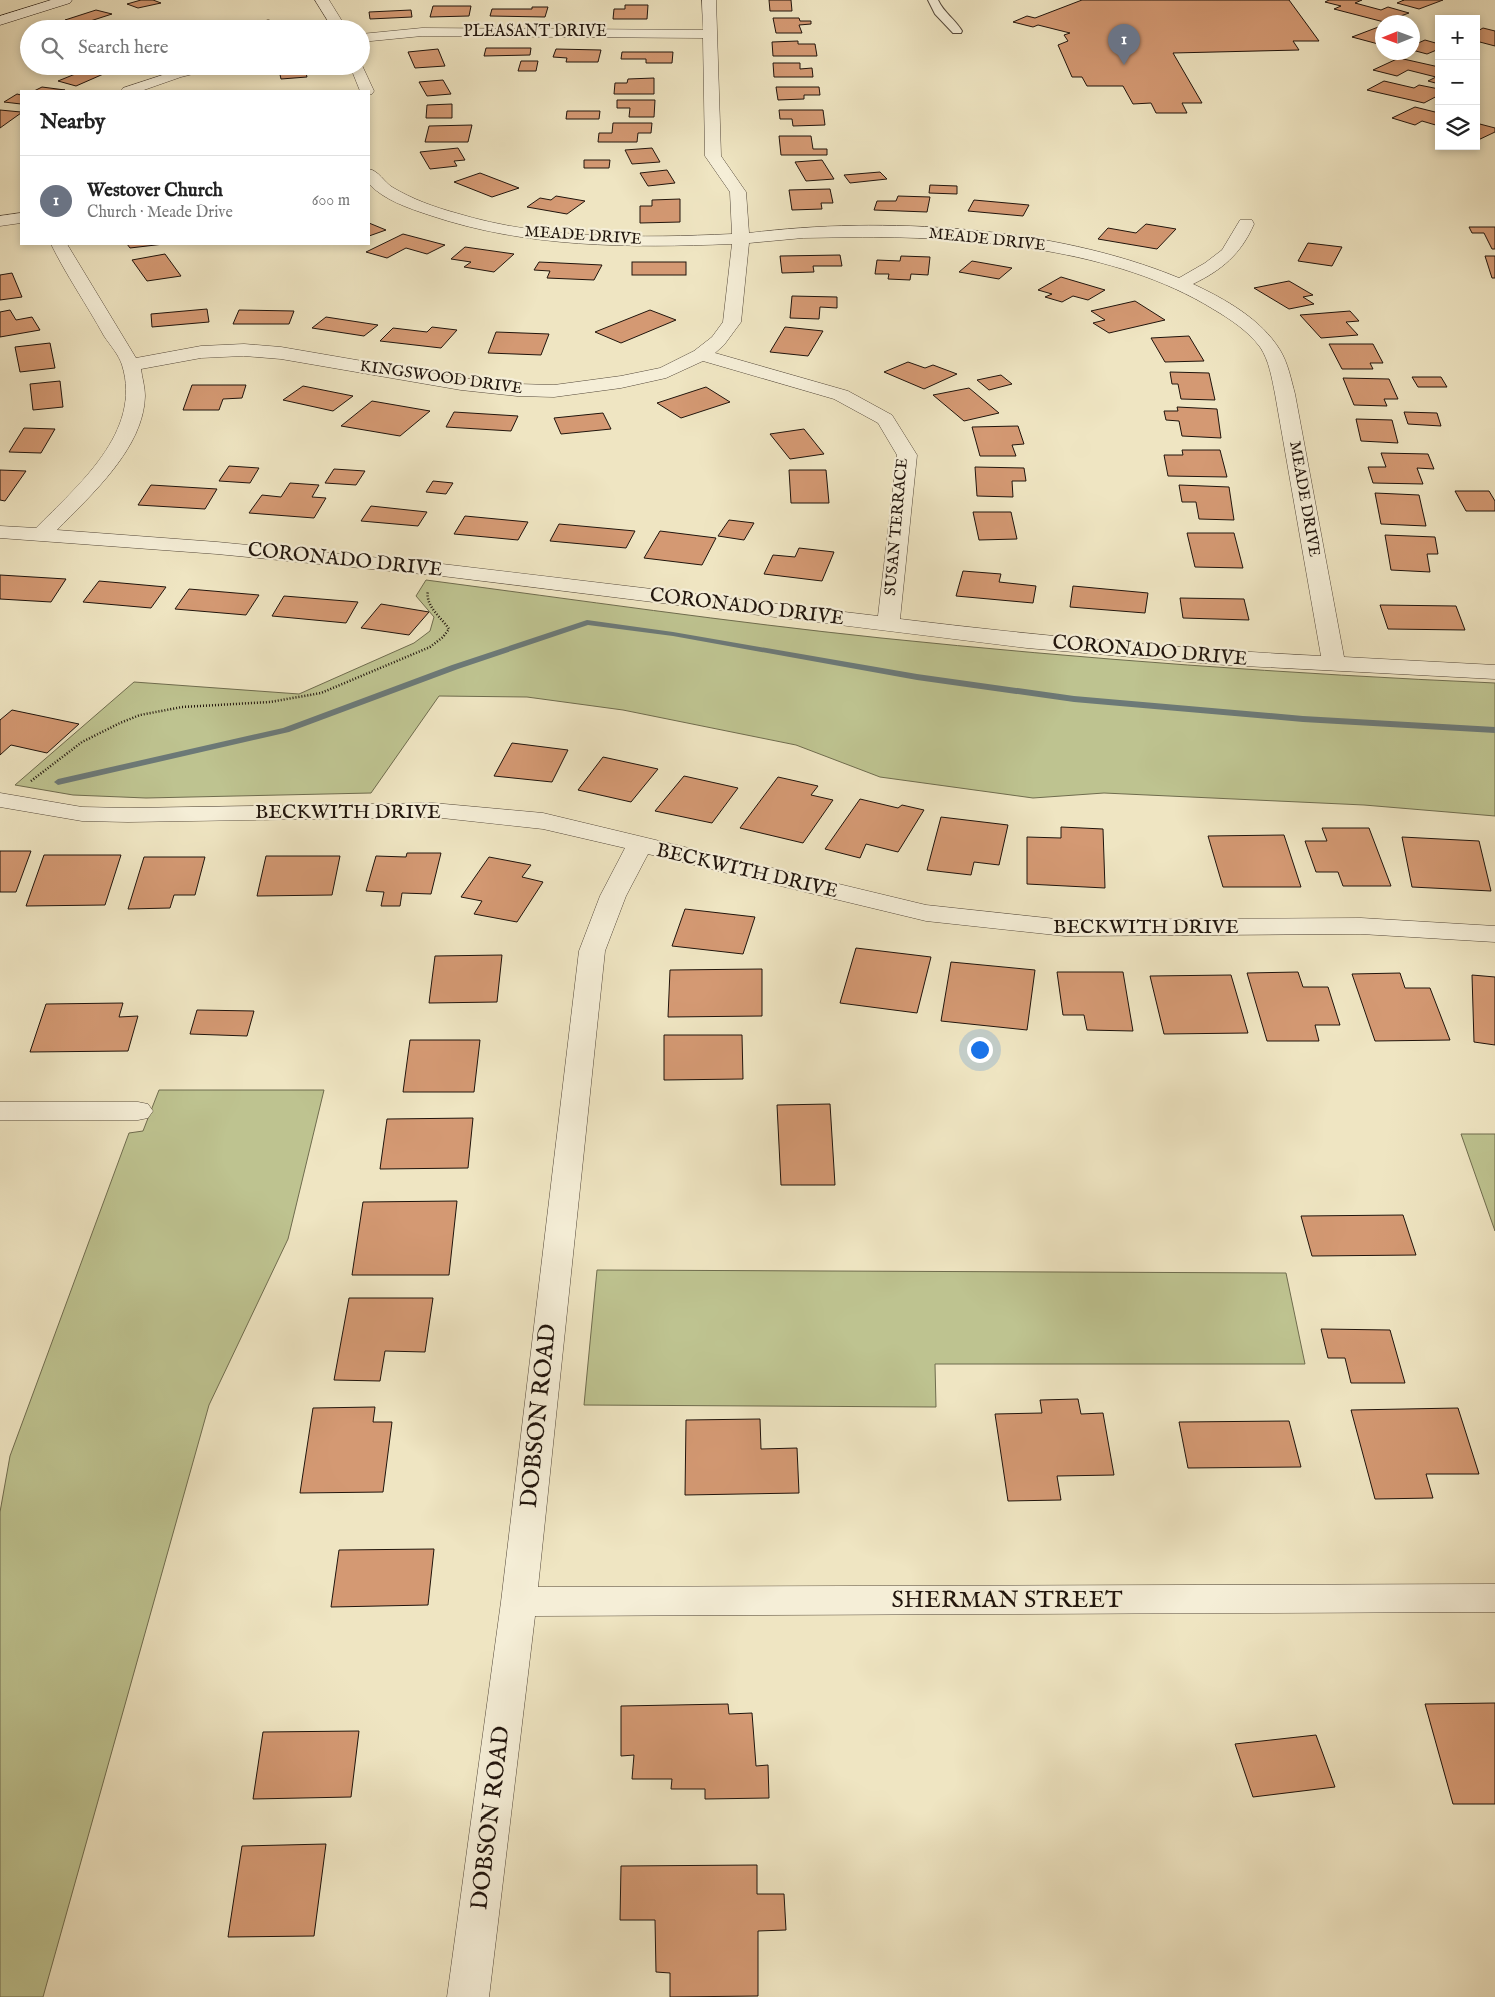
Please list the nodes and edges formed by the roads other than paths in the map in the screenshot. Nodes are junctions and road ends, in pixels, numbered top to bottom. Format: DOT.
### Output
graph roads {
  1 [pos="65,0"];
  2 [pos="322,0"];
  3 [pos="709,0"];
  4 [pos="933,0"];
  5 [pos="334,20"];
  6 [pos="0,21"];
  7 [pos="957,31"];
  8 [pos="710,34"];
  9 [pos="370,37"];
  10 [pos="173,75"];
  11 [pos="360,75"];
  12 [pos="131,90"];
  13 [pos="366,90"];
  14 [pos="370,175"];
  15 [pos="20,218"];
  16 [pos="0,221"];
  17 [pos="1246,224"];
  18 [pos="742,238"];
  19 [pos="60,245"];
  20 [pos="1180,284"];
  21 [pos="702,355"];
  22 [pos="131,366"];
  23 [pos="0,532"];
  24 [pos="41,535"];
  25 [pos="888,625"];
  26 [pos="1334,664"];
  27 [pos="1495,672"];
  28 [pos="4,801"];
  29 [pos="640,845"];
  30 [pos="1495,934"];
  31 [pos="0,1111"];
  32 [pos="138,1111"];
  33 [pos="1495,1598"];
  34 [pos="519,1602"];
  35 [pos="468,1997"];
  1 -- 6 [label="street"];
  2 -- 5 [label="street"];
  3 -- 8 [label="street, KINGSWOOD DRIVE"];
  4 -- 7 [label="lane"];
  8 -- 9 [label="street, PLEASANT DRIVE"];
  8 -- 18 [label="street, KINGSWOOD DRIVE"];
  10 -- 12 [label="street"];
  11 -- 13 [label="street"];
  14 -- 18 [label="street, MEADE DRIVE"];
  15 -- 16 [label="street"];
  17 -- 20 [label="street"];
  18 -- 20 [label="street, MEADE DRIVE"];
  18 -- 21 [label="street, KINGSWOOD DRIVE"];
  19 -- 22 [label="street"];
  20 -- 26 [label="street, MEADE DRIVE"];
  21 -- 22 [label="street, KINGSWOOD DRIVE"];
  21 -- 25 [label="street, SUSAN TERRACE"];
  22 -- 24 [label="street"];
  23 -- 24 [label="street, CORONADO DRIVE"];
  24 -- 25 [label="street, CORONADO DRIVE"];
  25 -- 26 [label="street, CORONADO DRIVE"];
  26 -- 27 [label="street, CORONADO DRIVE"];
  28 -- 29 [label="street, BECKWITH DRIVE"];
  29 -- 30 [label="street, BECKWITH DRIVE"];
  29 -- 34 [label="street, DOBSON ROAD"];
  31 -- 32 [label="street"];
  33 -- 34 [label="street, SHERMAN STREET"];
  34 -- 35 [label="street, DOBSON ROAD"];
}
